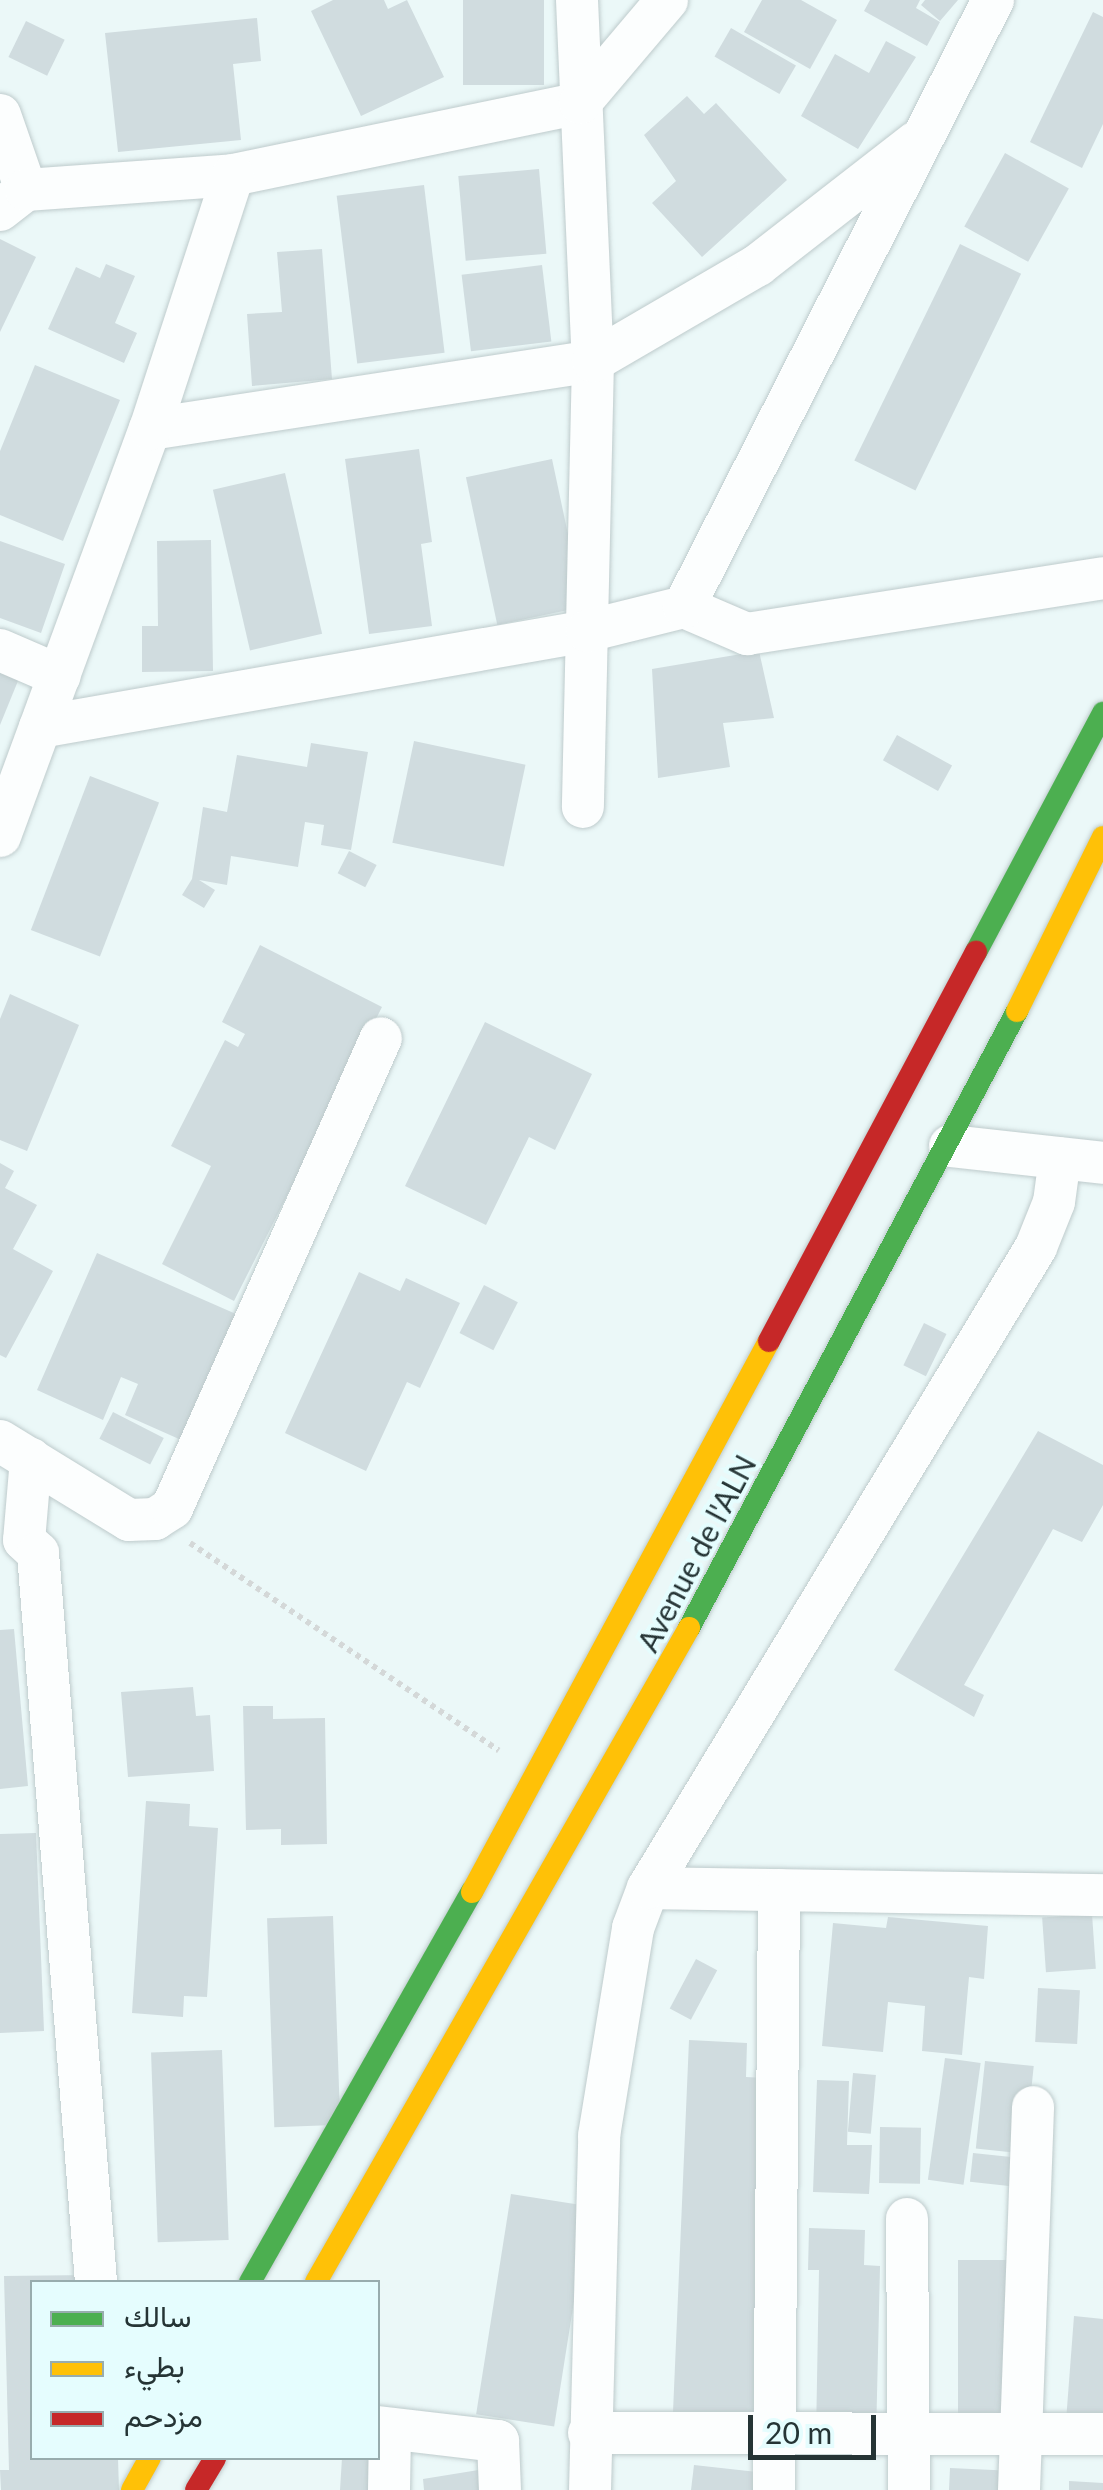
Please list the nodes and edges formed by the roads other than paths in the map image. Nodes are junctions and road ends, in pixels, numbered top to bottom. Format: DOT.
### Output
graph roads {
  1 [pos="577,0"];
  2 [pos="667,0"];
  3 [pos="992,0"];
  4 [pos="580,103"];
  5 [pos="0,115"];
  6 [pos="925,134"];
  7 [pos="233,175"];
  8 [pos="13,200"];
  9 [pos="593,361"];
  10 [pos="150,429"];
  11 [pos="1103,578"];
  12 [pos="684,606"];
  13 [pos="587,632"];
  14 [pos="0,650"];
  15 [pos="60,676"];
  16 [pos="1103,713"];
  17 [pos="40,726"];
  18 [pos="582,806"];
  19 [pos="0,836"];
  20 [pos="1103,837"];
  21 [pos="380,1038"];
  22 [pos="950,1146"];
  23 [pos="1060,1158"];
  24 [pos="1103,1163"];
  25 [pos="15,1450"];
  26 [pos="12,1538"];
  27 [pos="648,1888"];
  28 [pos="779,1890"];
  29 [pos="1103,1895"];
  30 [pos="1033,2108"];
  31 [pos="907,2219"];
  32 [pos="96,2280"];
  33 [pos="251,2280"];
  34 [pos="317,2280"];
  35 [pos="384,2429"];
  36 [pos="589,2433"];
  37 [pos="774,2433"];
  38 [pos="907,2434"];
  39 [pos="1019,2434"];
  40 [pos="1103,2434"];
  41 [pos="149,2460"];
  42 [pos="214,2460"];
  43 [pos="132,2490"];
  44 [pos="196,2490"];
  45 [pos="390,2490"];
  46 [pos="500,2490"];
  47 [pos="590,2490"];
  48 [pos="774,2490"];
  49 [pos="909,2490"];
  50 [pos="1019,2490"];
  1 -- 4 [label="street"];
  2 -- 4 [label="street"];
  3 -- 6 [label="street"];
  4 -- 7 [label="street"];
  4 -- 9 [label="street"];
  5 -- 8 [label="street"];
  6 -- 9 [label="street"];
  6 -- 12 [label="street"];
  7 -- 8 [label="street"];
  7 -- 10 [label="street"];
  9 -- 10 [label="street"];
  9 -- 13 [label="street"];
  10 -- 15 [label="street"];
  11 -- 12 [label="street"];
  12 -- 13 [label="street"];
  13 -- 17 [label="street"];
  13 -- 18 [label="street"];
  14 -- 15 [label="street"];
  15 -- 17 [label="street"];
  16 -- 33 [label="main road"];
  17 -- 19 [label="street"];
  20 -- 22 [label="main road, Avenue de l'ALN"];
  21 -- 25 [label="street"];
  22 -- 23 [label="street"];
  22 -- 34 [label="main road, Avenue de l'ALN"];
  23 -- 24 [label="street"];
  23 -- 27 [label="street"];
  25 -- 26 [label="street"];
  26 -- 32 [label="street"];
  27 -- 28 [label="street"];
  27 -- 36 [label="street"];
  28 -- 29 [label="street"];
  28 -- 37 [label="street"];
  30 -- 39 [label="street"];
  31 -- 38 [label="street"];
  35 -- 45 [label="street"];
  35 -- 46 [label="street"];
  36 -- 37 [label="street"];
  36 -- 47 [label="street"];
  37 -- 38 [label="street"];
  37 -- 48 [label="street"];
  38 -- 39 [label="street"];
  38 -- 49 [label="street"];
  39 -- 40 [label="street"];
  39 -- 50 [label="street"];
  41 -- 43 [label="main road"];
  42 -- 44 [label="main road"];
}
